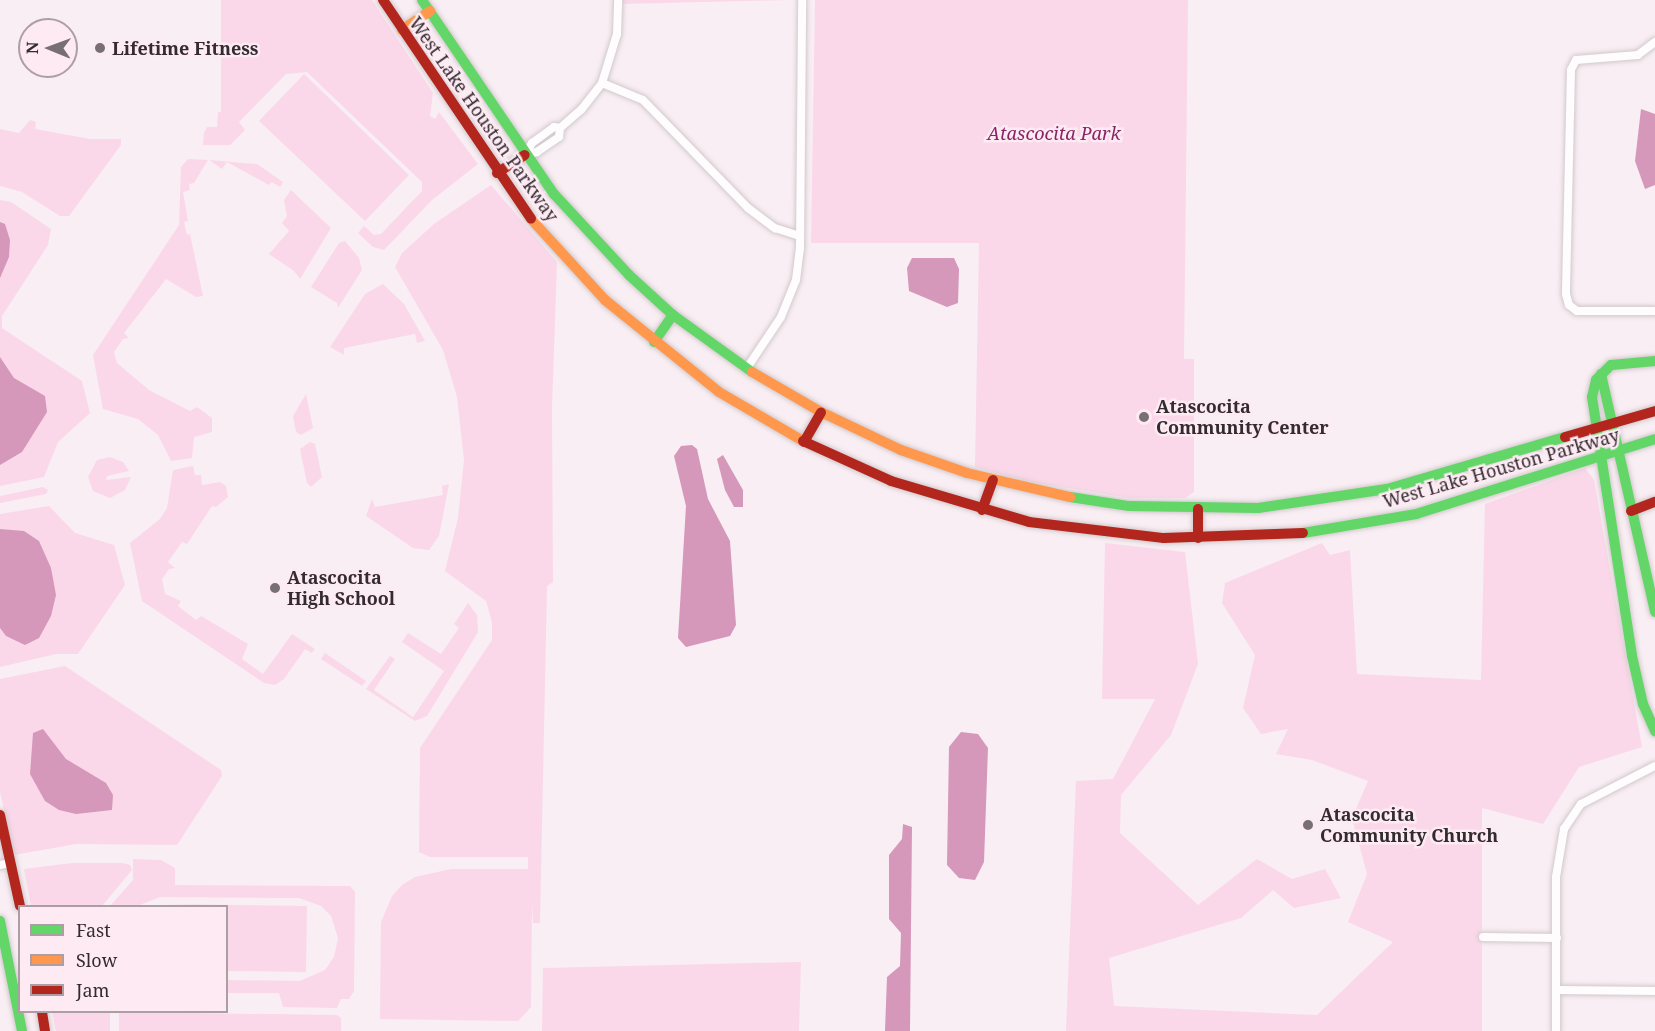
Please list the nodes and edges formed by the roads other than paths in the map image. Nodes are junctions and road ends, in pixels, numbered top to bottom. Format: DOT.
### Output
graph roads {
  1 [pos="383,0"];
  2 [pos="422,0"];
  3 [pos="618,0"];
  4 [pos="802,0"];
  5 [pos="430,11"];
  6 [pos="402,30"];
  7 [pos="1655,42"];
  8 [pos="602,83"];
  9 [pos="525,155"];
  10 [pos="497,173"];
  11 [pos="800,236"];
  12 [pos="1655,311"];
  13 [pos="673,315"];
  14 [pos="654,342"];
  15 [pos="1655,361"];
  16 [pos="747,368"];
  17 [pos="1601,374"];
  18 [pos="1655,411"];
  19 [pos="821,412"];
  20 [pos="1613,424"];
  21 [pos="1596,429"];
  22 [pos="1655,439"];
  23 [pos="804,442"];
  24 [pos="1619,451"];
  25 [pos="1601,456"];
  26 [pos="993,480"];
  27 [pos="1655,502"];
  28 [pos="1198,509"];
  29 [pos="982,510"];
  30 [pos="1631,511"];
  31 [pos="1198,538"];
  32 [pos="1655,612"];
  33 [pos="1655,731"];
  34 [pos="1655,766"];
  35 [pos="0,814"];
  36 [pos="5,864"];
  37 [pos="20,905"];
  38 [pos="0,921"];
  39 [pos="1483,937"];
  40 [pos="1557,939"];
  41 [pos="1557,990"];
  42 [pos="1655,991"];
  43 [pos="18,1011"];
  44 [pos="18,1013"];
  45 [pos="42,1013"];
  46 [pos="22,1031"];
  47 [pos="45,1031"];
  48 [pos="1557,1031"];
  1 -- 6 [label="main road, West Lake Houston Parkway"];
  2 -- 5 [label="main road, West Lake Houston Parkway"];
  3 -- 8 [label="street"];
  4 -- 11 [label="street"];
  5 -- 6 [label="main road"];
  5 -- 9 [label="main road, West Lake Houston Parkway"];
  6 -- 10 [label="main road, West Lake Houston Parkway"];
  7 -- 12 [label="street"];
  8 -- 9 [label="street"];
  8 -- 11 [label="street"];
  9 -- 10 [label="main road"];
  9 -- 13 [label="main road, West Lake Houston Parkway"];
  10 -- 14 [label="main road, West Lake Houston Parkway"];
  11 -- 16 [label="street"];
  13 -- 14 [label="main road"];
  13 -- 16 [label="main road, West Lake Houston Parkway"];
  14 -- 23 [label="main road, West Lake Houston Parkway"];
  15 -- 17 [label="main road"];
  16 -- 19 [label="main road, West Lake Houston Parkway"];
  17 -- 20 [label="main road"];
  17 -- 21 [label="main road"];
  18 -- 20 [label="main road, West Lake Houston Parkway"];
  19 -- 23 [label="main road"];
  19 -- 26 [label="main road, West Lake Houston Parkway"];
  20 -- 21 [label="main road, West Lake Houston Parkway"];
  20 -- 24 [label="main road"];
  21 -- 25 [label="main road"];
  21 -- 28 [label="main road, West Lake Houston Parkway"];
  22 -- 24 [label="main road, West Lake Houston Parkway"];
  23 -- 29 [label="main road, West Lake Houston Parkway"];
  24 -- 25 [label="main road, West Lake Houston Parkway"];
  24 -- 30 [label="main road"];
  25 -- 31 [label="main road, West Lake Houston Parkway"];
  25 -- 33 [label="main road"];
  26 -- 28 [label="main road, West Lake Houston Parkway"];
  26 -- 29 [label="main road"];
  27 -- 30 [label="main road"];
  28 -- 31 [label="main road"];
  29 -- 31 [label="main road, West Lake Houston Parkway"];
  30 -- 32 [label="main road"];
  34 -- 40 [label="street"];
  35 -- 36 [label="main road"];
  36 -- 37 [label="main road"];
  38 -- 43 [label="main road"];
  39 -- 40 [label="street"];
  40 -- 41 [label="street"];
  41 -- 42 [label="street"];
  41 -- 48 [label="street"];
  44 -- 46 [label="main road"];
  45 -- 47 [label="main road"];
}
